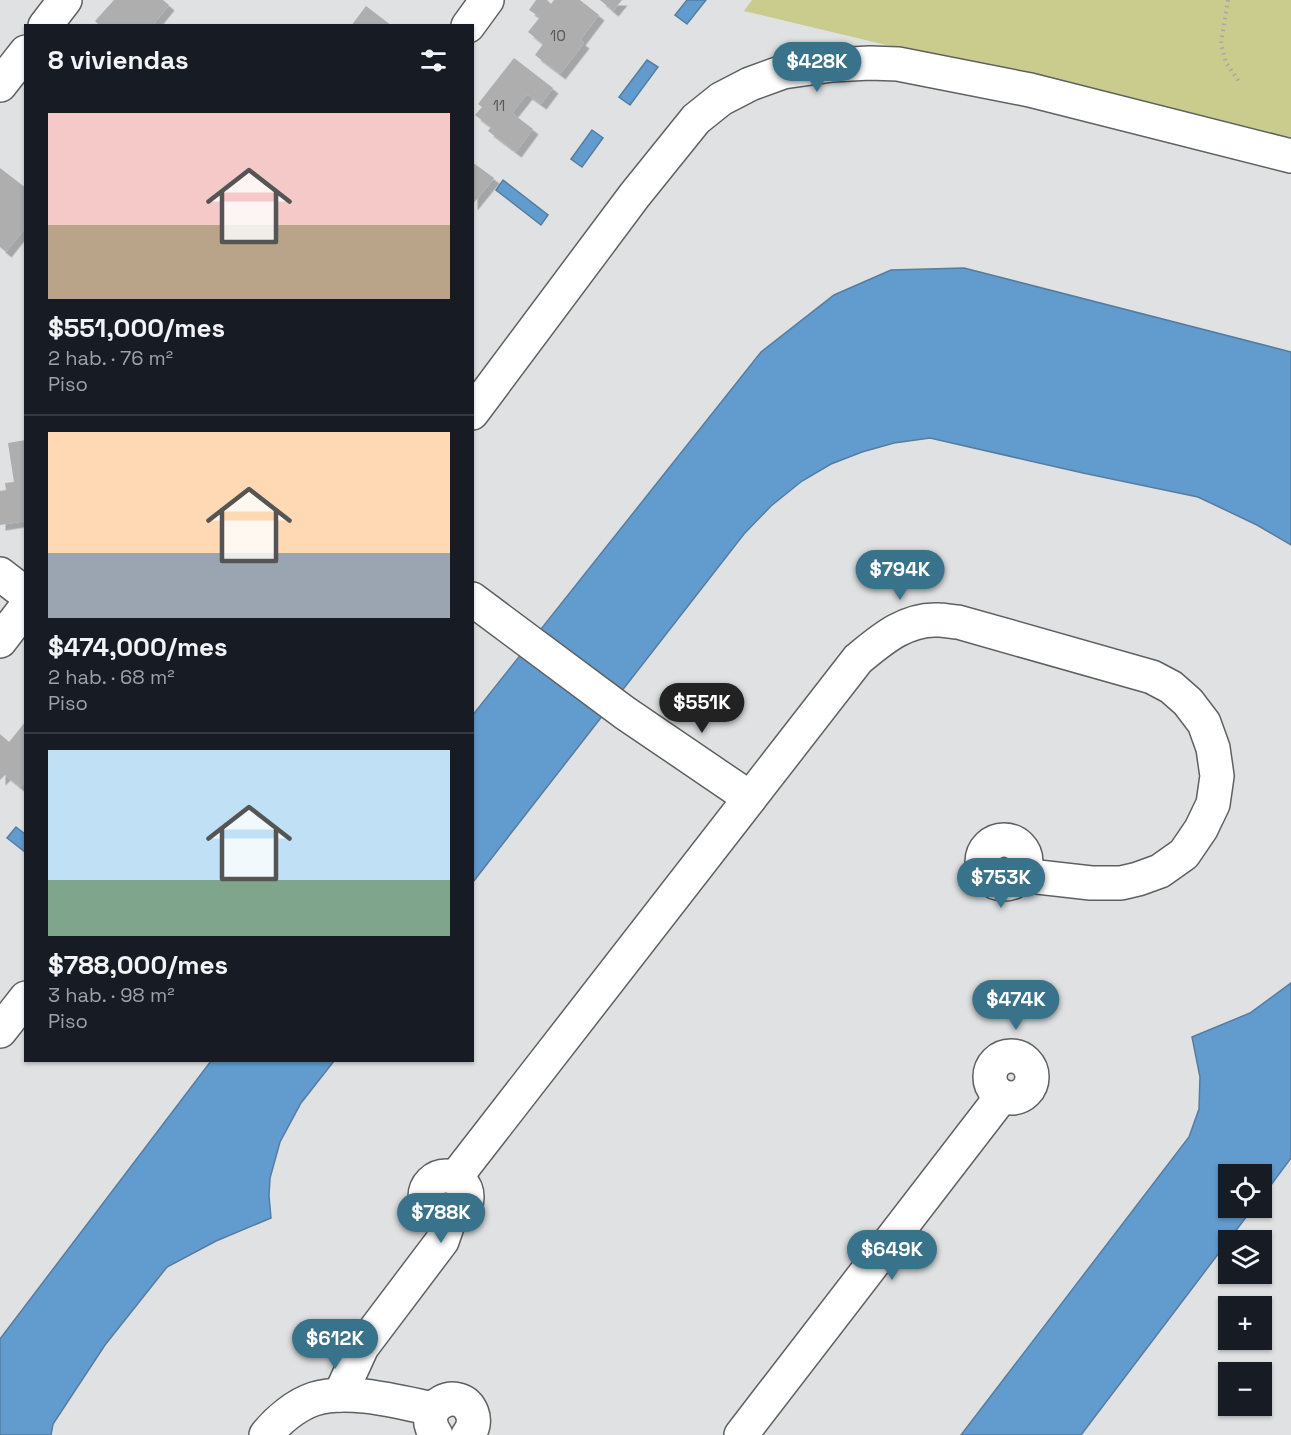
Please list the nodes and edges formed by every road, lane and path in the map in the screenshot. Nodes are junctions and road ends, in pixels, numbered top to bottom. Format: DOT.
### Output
graph roads {
  1 [pos="487,0"];
  2 [pos="1228,0"];
  3 [pos="469,24"];
  4 [pos="24,54"];
  5 [pos="1241,84"];
  6 [pos="0,85"];
  7 [pos="1291,156"];
  8 [pos="474,410"];
  9 [pos="0,574"];
  10 [pos="24,592"];
  11 [pos="474,600"];
  12 [pos="24,610"];
  13 [pos="0,641"];
  14 [pos="750,798"];
  15 [pos="1024,871"];
  16 [pos="24,1001"];
  17 [pos="0,1031"];
  18 [pos="1002,1096"];
  19 [pos="340,1395"];
  20 [pos="435,1422"];
  21 [pos="266,1435"];
  22 [pos="468,1435"];
  23 [pos="741,1435"];
  1 -- 3 [label="street"];
  2 -- 5 [label="path"];
  4 -- 6 [label="street"];
  7 -- 8 [label="street"];
  9 -- 10 [label="street"];
  11 -- 14 [label="street"];
  12 -- 13 [label="street"];
  14 -- 15 [label="street"];
  14 -- 19 [label="street"];
  16 -- 17 [label="street"];
  18 -- 23 [label="street"];
  19 -- 20 [label="street"];
  19 -- 21 [label="street"];
  20 -- 22 [label="street"];
}
